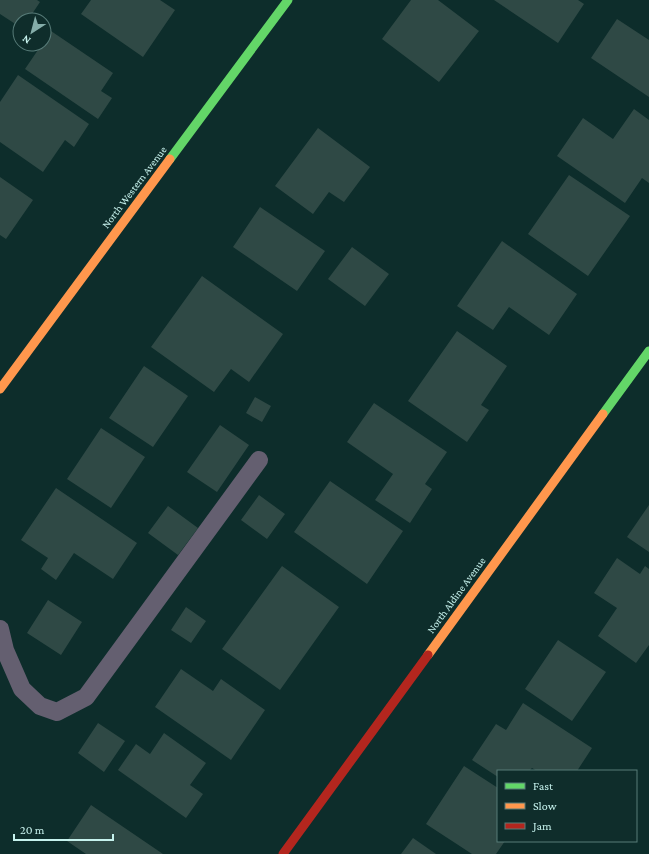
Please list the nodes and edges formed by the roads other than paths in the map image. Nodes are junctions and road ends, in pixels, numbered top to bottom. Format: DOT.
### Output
graph roads {
  1 [pos="288,0"];
  2 [pos="649,351"];
  3 [pos="0,389"];
  4 [pos="259,460"];
  5 [pos="0,629"];
  6 [pos="283,854"];
  1 -- 3 [label="street, North Western Avenue"];
  2 -- 6 [label="street, North Aldine Avenue"];
  4 -- 5 [label="lane"];
}
